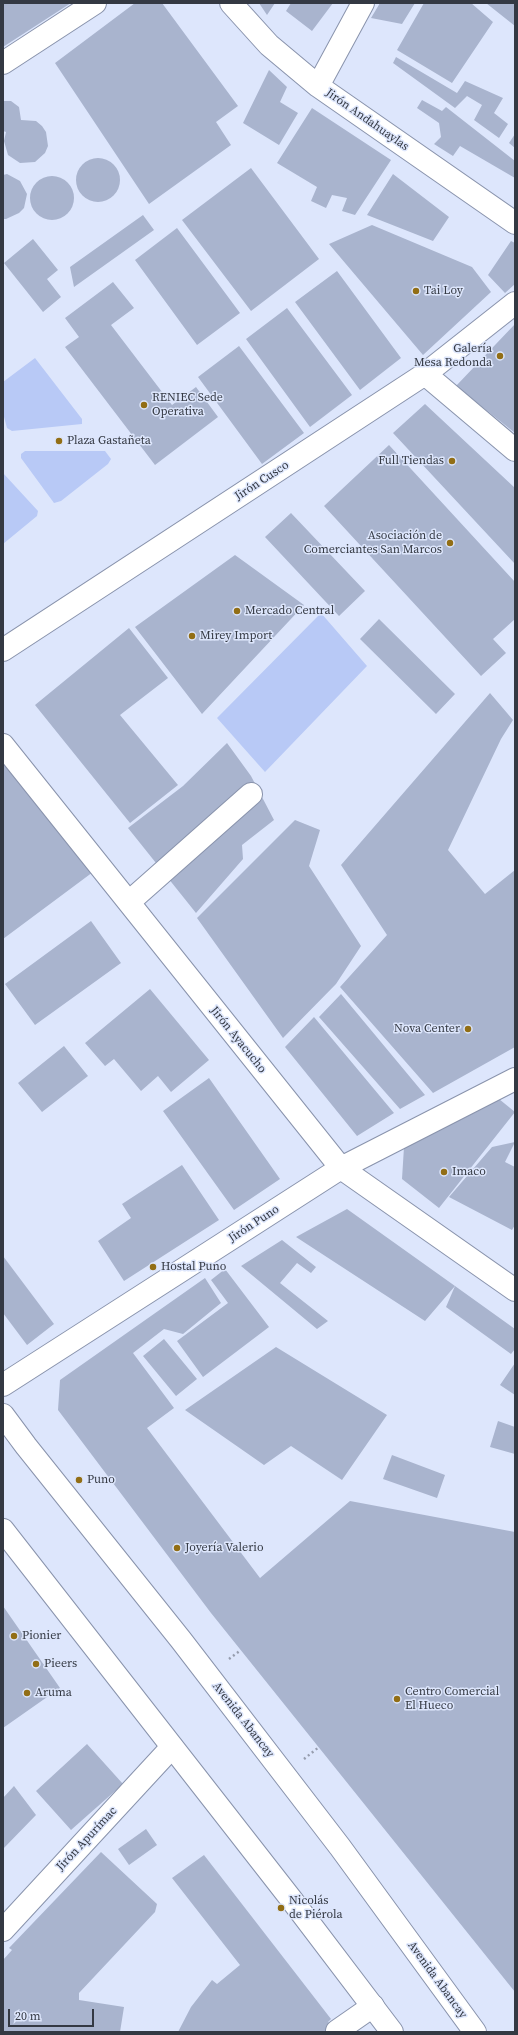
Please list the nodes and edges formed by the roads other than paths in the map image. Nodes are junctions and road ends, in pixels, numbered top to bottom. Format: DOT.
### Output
graph roads {
  1 [pos="95,3"];
  2 [pos="231,3"];
  3 [pos="363,3"];
  4 [pos="3,63"];
  5 [pos="318,86"];
  6 [pos="515,224"];
  7 [pos="515,303"];
  8 [pos="425,374"];
  9 [pos="515,450"];
  10 [pos="3,650"];
  11 [pos="3,745"];
  12 [pos="251,794"];
  13 [pos="129,902"];
  14 [pos="515,1079"];
  15 [pos="341,1168"];
  16 [pos="515,1290"];
  17 [pos="3,1385"];
  18 [pos="3,1415"];
  19 [pos="3,1530"];
  20 [pos="172,1747"];
  21 [pos="3,1930"];
  22 [pos="373,2006"];
  23 [pos="337,2031"];
  24 [pos="392,2032"];
  25 [pos="475,2032"];
  1 -- 4 [label="street"];
  2 -- 5 [label="street, Jirón Andahuaylas"];
  3 -- 5 [label="street"];
  5 -- 6 [label="street, Jirón Andahuaylas"];
  7 -- 8 [label="street, Jirón Cusco"];
  8 -- 9 [label="street"];
  8 -- 10 [label="street, Jirón Cusco"];
  11 -- 13 [label="street, Jirón Ayacucho"];
  12 -- 13 [label="street"];
  13 -- 15 [label="street, Jirón Ayacucho"];
  14 -- 15 [label="street, Jirón Puno"];
  15 -- 16 [label="street, Jirón Ayacucho"];
  15 -- 17 [label="street, Jirón Puno"];
  18 -- 25 [label="street, Avenida Abancay"];
  19 -- 20 [label="street"];
  20 -- 21 [label="street, Jirón Apurímac"];
  20 -- 22 [label="street"];
  22 -- 23 [label="street"];
  22 -- 24 [label="street"];
}
